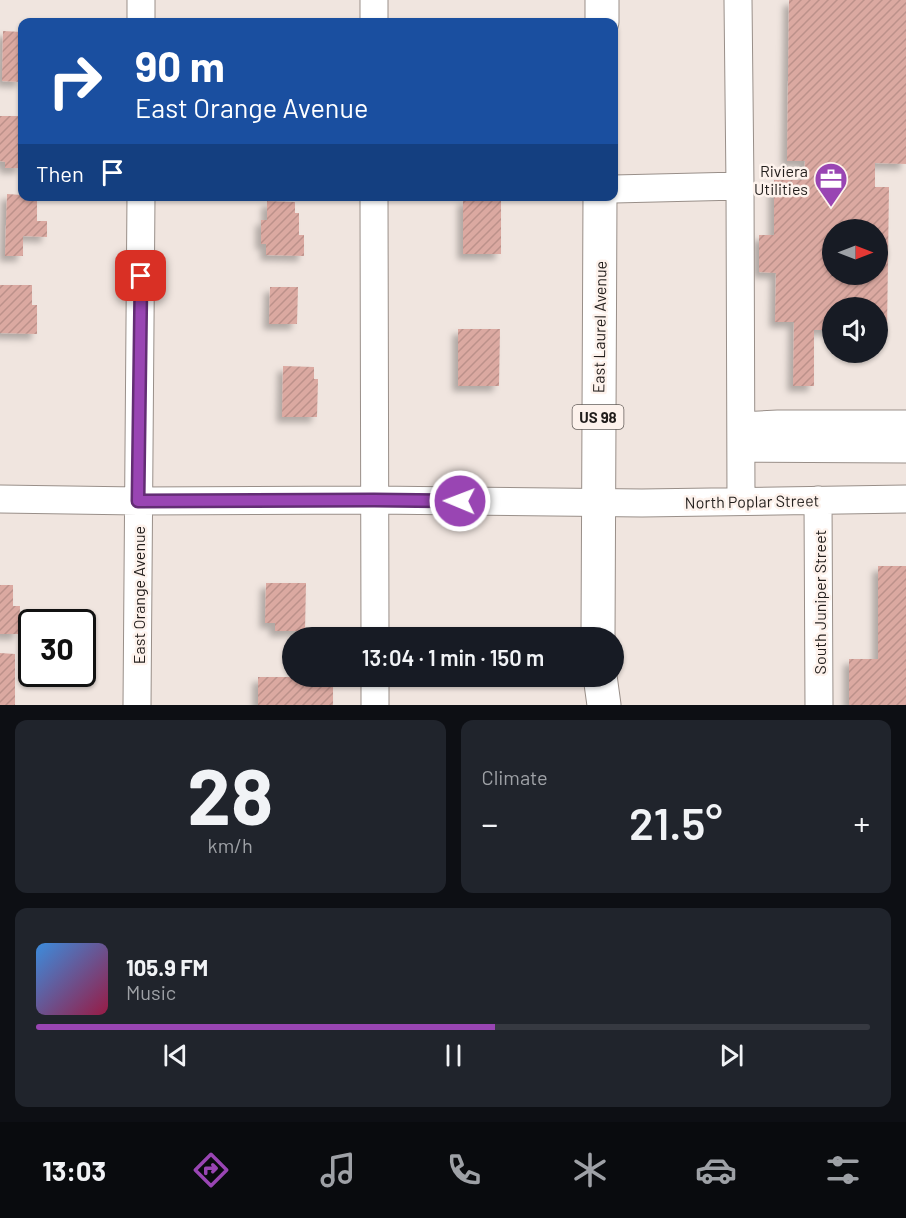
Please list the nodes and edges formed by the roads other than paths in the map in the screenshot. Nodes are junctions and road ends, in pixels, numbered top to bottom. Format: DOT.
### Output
graph roads {
  1 [pos="141,0"];
  2 [pos="374,0"];
  3 [pos="602,0"];
  4 [pos="738,0"];
  5 [pos="141,18"];
  6 [pos="374,18"];
  7 [pos="602,18"];
  8 [pos="740,186"];
  9 [pos="618,189"];
  10 [pos="141,201"];
  11 [pos="374,201"];
  12 [pos="600,201"];
  13 [pos="906,424"];
  14 [pos="741,437"];
  15 [pos="906,449"];
  16 [pos="906,499"];
  17 [pos="0,500"];
  18 [pos="374,500"];
  19 [pos="818,500"];
  20 [pos="138,501"];
  21 [pos="741,501"];
  22 [pos="597,502"];
  23 [pos="375,627"];
  24 [pos="598,627"];
  25 [pos="375,687"];
  26 [pos="602,687"];
  27 [pos="137,705"];
  28 [pos="375,705"];
  29 [pos="604,705"];
  30 [pos="819,705"];
  1 -- 5 [label="street"];
  2 -- 6 [label="street"];
  3 -- 7 [label="main road"];
  4 -- 8 [label="street"];
  8 -- 9 [label="street"];
  8 -- 14 [label="street"];
  10 -- 20 [label="street, East Orange Avenue"];
  11 -- 18 [label="street"];
  12 -- 22 [label="main road, East Laurel Avenue / US 98"];
  13 -- 14 [label="street"];
  14 -- 15 [label="street"];
  14 -- 21 [label="street"];
  16 -- 19 [label="street, North Poplar Street"];
  17 -- 20 [label="street, North Poplar Street"];
  18 -- 20 [label="street, North Poplar Street"];
  18 -- 22 [label="street, North Poplar Street"];
  18 -- 23 [label="street"];
  19 -- 21 [label="street, North Poplar Street"];
  19 -- 30 [label="street, South Juniper Street"];
  20 -- 27 [label="street, East Orange Avenue"];
  21 -- 22 [label="street, North Poplar Street"];
  22 -- 24 [label="main road, East Laurel Avenue / US 98"];
  25 -- 28 [label="street"];
  26 -- 29 [label="main road"];
}
